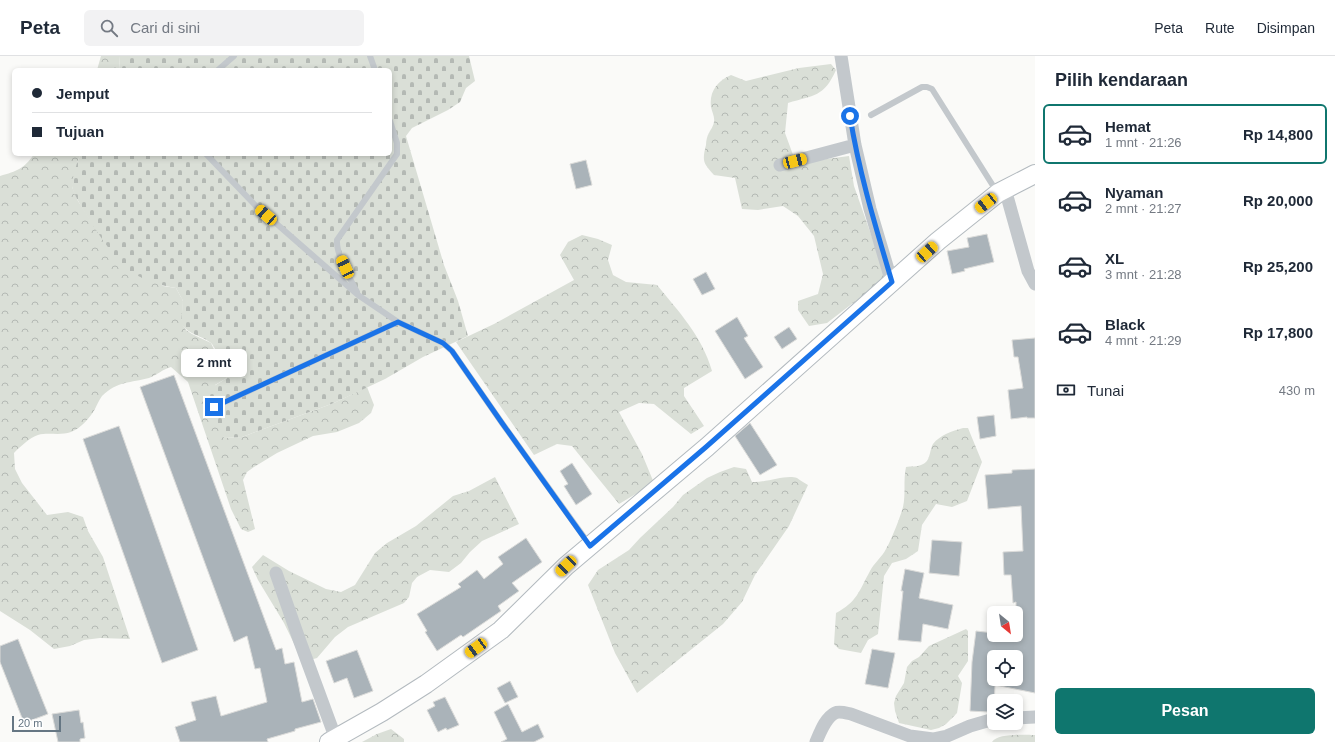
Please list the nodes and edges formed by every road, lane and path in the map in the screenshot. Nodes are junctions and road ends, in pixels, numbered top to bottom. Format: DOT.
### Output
graph roads {
  1 [pos="234,56"];
  2 [pos="370,56"];
  3 [pos="841,56"];
  4 [pos="220,68"];
  5 [pos="373,68"];
  6 [pos="871,115"];
  7 [pos="392,128"];
  8 [pos="855,145"];
  9 [pos="208,156"];
  10 [pos="780,165"];
  11 [pos="1035,174"];
  12 [pos="1002,191"];
  13 [pos="892,282"];
  14 [pos="1035,284"];
  15 [pos="358,295"];
  16 [pos="398,322"];
  17 [pos="214,407"];
  18 [pos="590,546"];
  19 [pos="276,573"];
  20 [pos="1035,717"];
  21 [pos="1023,718"];
  22 [pos="987,721"];
  23 [pos="334,741"];
  24 [pos="816,742"];
  1 -- 4 [label="lane"];
  2 -- 5 [label="lane"];
  3 -- 8 [label="street"];
  6 -- 12 [label="lane"];
  7 -- 15 [label="lane"];
  8 -- 10 [label="street"];
  8 -- 13 [label="street"];
  9 -- 15 [label="lane"];
  11 -- 12 [label="street"];
  12 -- 13 [label="street"];
  12 -- 14 [label="street"];
  13 -- 18 [label="street"];
  15 -- 16 [label="lane"];
  16 -- 17 [label="lane"];
  16 -- 18 [label="lane"];
  18 -- 23 [label="street"];
  19 -- 23 [label="street"];
  20 -- 21 [label="street"];
  22 -- 24 [label="street"];
}
